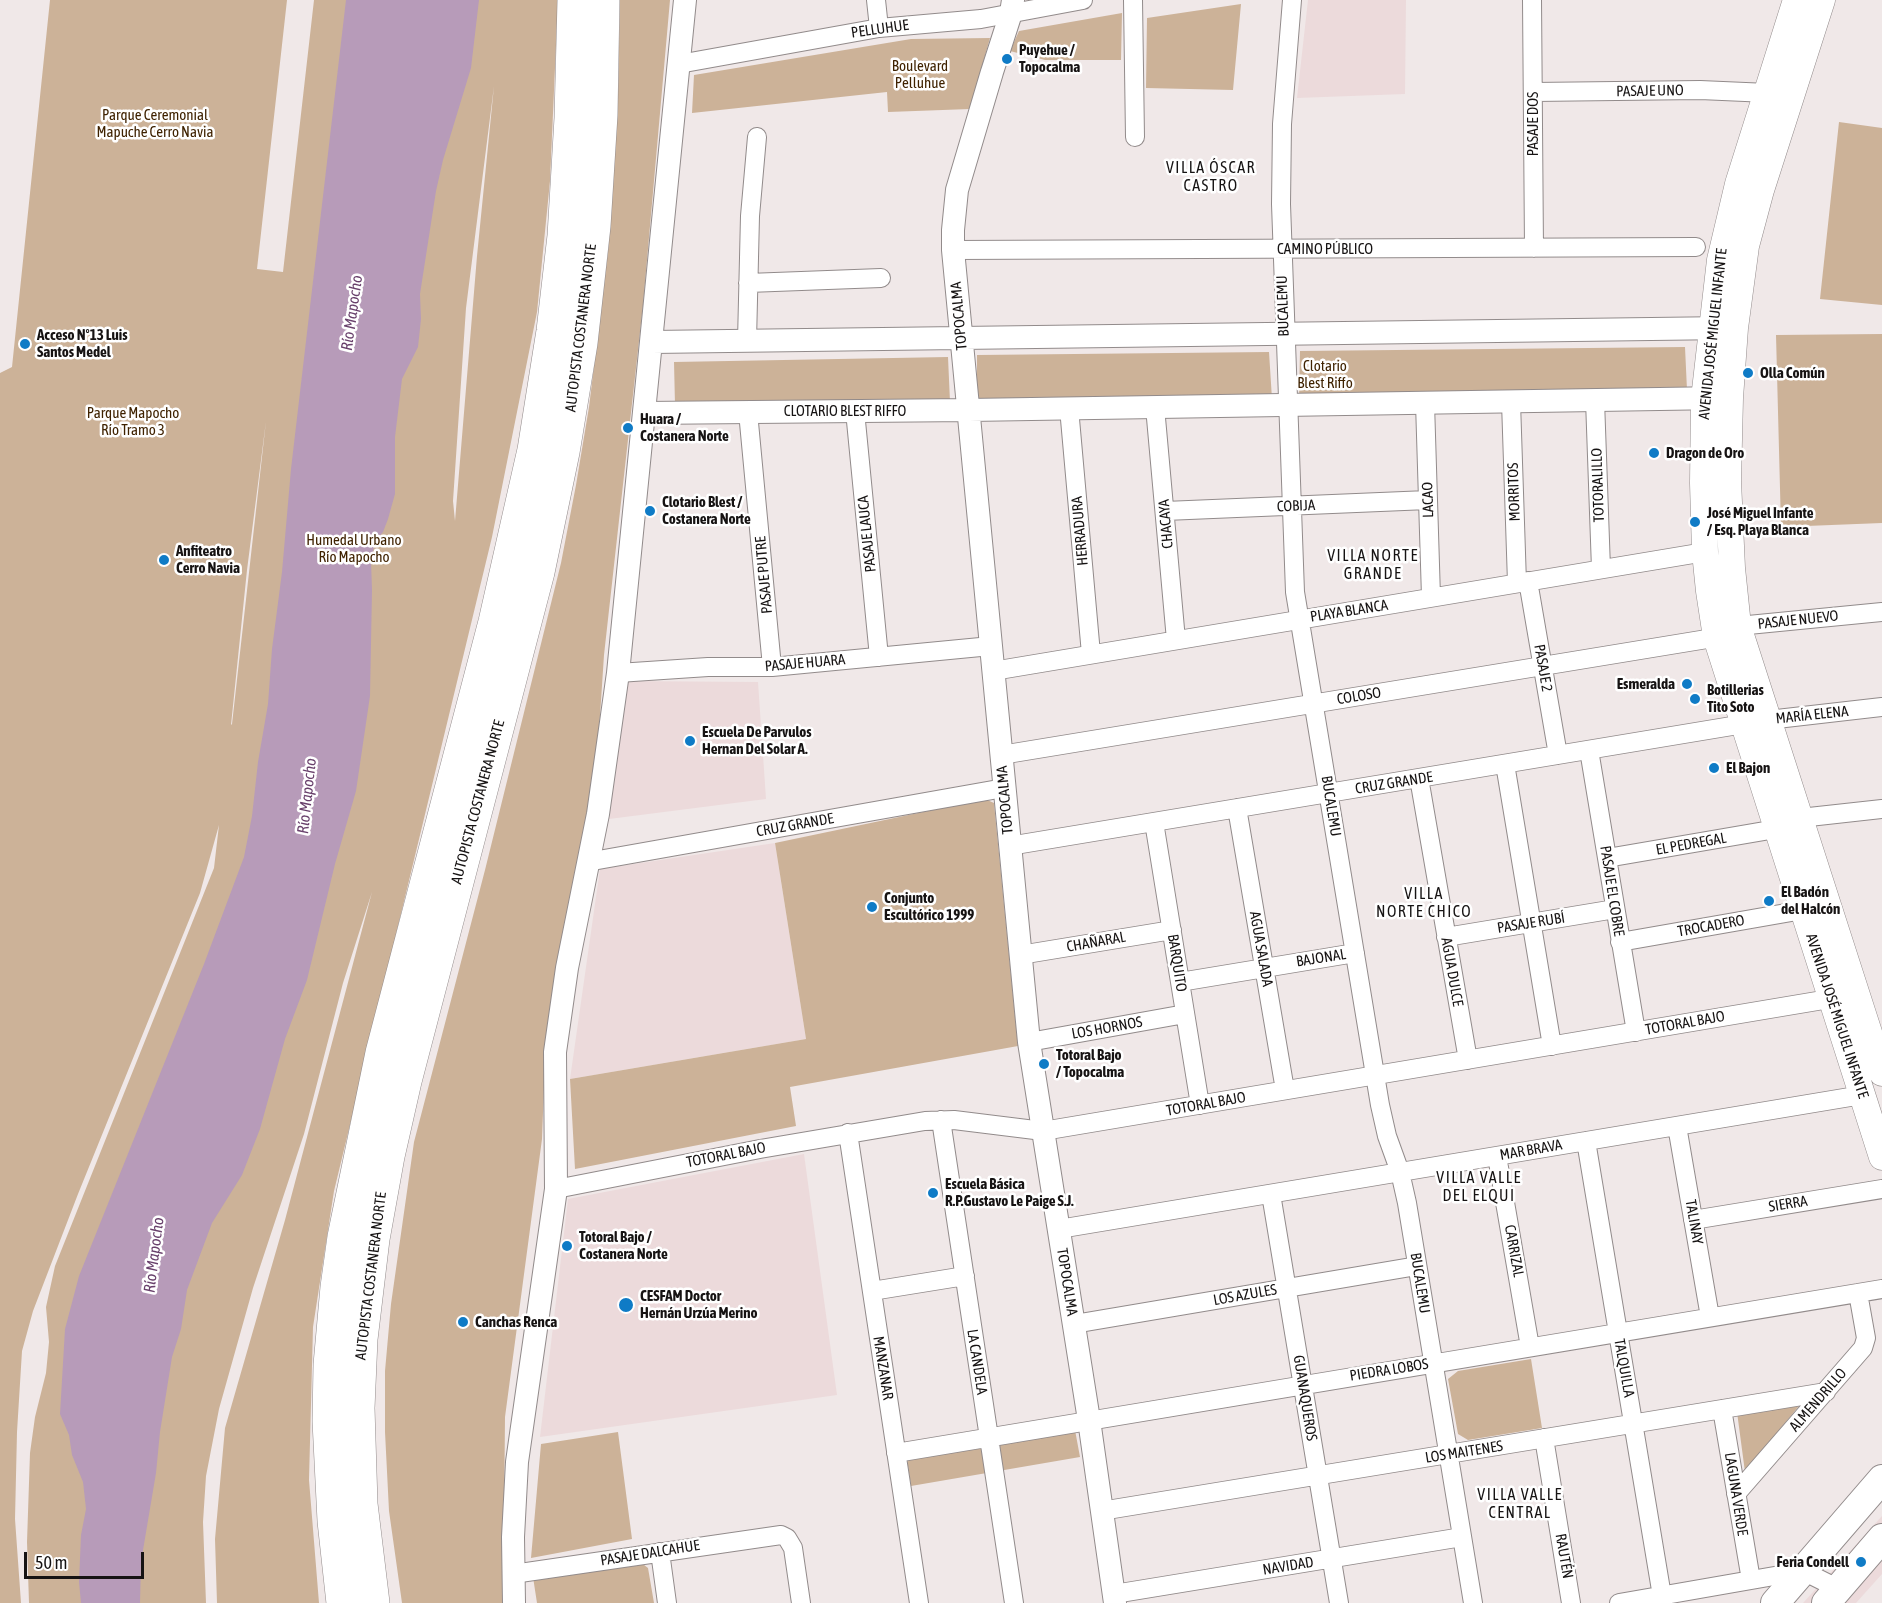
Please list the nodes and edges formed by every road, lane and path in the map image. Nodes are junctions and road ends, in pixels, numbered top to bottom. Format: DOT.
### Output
graph roads {
  1 [pos="574,0"];
  2 [pos="603,0"];
  3 [pos="685,0"];
  4 [pos="876,0"];
  5 [pos="1083,0"];
  6 [pos="1133,0"];
  7 [pos="1292,0"];
  8 [pos="1532,0"];
  9 [pos="1796,0"];
  10 [pos="1822,0"];
  11 [pos="1012,7"];
  12 [pos="879,28"];
  13 [pos="678,64"];
  14 [pos="1533,92"];
  15 [pos="1768,93"];
  16 [pos="757,137"];
  17 [pos="1135,137"];
  18 [pos="1696,247"];
  19 [pos="1534,248"];
  20 [pos="1281,249"];
  21 [pos="953,250"];
  22 [pos="882,279"];
  23 [pos="748,283"];
  24 [pos="1723,328"];
  25 [pos="1285,334"];
  26 [pos="960,338"];
  27 [pos="747,341"];
  28 [pos="652,342"];
  29 [pos="1730,398"];
  30 [pos="1704,399"];
  31 [pos="1595,400"];
  32 [pos="1511,402"];
  33 [pos="1425,403"];
  34 [pos="1287,405"];
  35 [pos="1155,407"];
  36 [pos="1069,408"];
  37 [pos="969,410"];
  38 [pos="855,411"];
  39 [pos="748,412"];
  40 [pos="644,413"];
  41 [pos="1428,500"];
  42 [pos="1291,506"];
  43 [pos="1165,511"];
  44 [pos="1705,552"];
  45 [pos="1601,569"];
  46 [pos="1523,582"];
  47 [pos="1431,597"];
  48 [pos="1882,612"];
  49 [pos="1299,619"];
  50 [pos="1727,632"];
  51 [pos="1176,640"];
  52 [pos="991,646"];
  53 [pos="1091,654"];
  54 [pos="879,657"];
  55 [pos="1543,666"];
  56 [pos="772,667"];
  57 [pos="993,671"];
  58 [pos="618,673"];
  59 [pos="1314,704"];
  60 [pos="1882,707"];
  61 [pos="1768,720"];
  62 [pos="1743,725"];
  63 [pos="1589,750"];
  64 [pos="1001,755"];
  65 [pos="1558,755"];
  66 [pos="1505,764"];
  67 [pos="1419,778"];
  68 [pos="1004,788"];
  69 [pos="1329,793"];
  70 [pos="1237,808"];
  71 [pos="1882,809"];
  72 [pos="1800,818"];
  73 [pos="1154,822"];
  74 [pos="1776,829"];
  75 [pos="1010,846"];
  76 [pos="1606,858"];
  77 [pos="587,862"];
  78 [pos="1615,909"];
  79 [pos="1803,910"];
  80 [pos="1531,923"];
  81 [pos="1172,930"];
  82 [pos="1446,937"];
  83 [pos="1620,942"];
  84 [pos="1355,953"];
  85 [pos="1020,955"];
  86 [pos="1264,968"];
  87 [pos="1180,982"];
  88 [pos="1857,995"];
  89 [pos="1831,999"];
  90 [pos="1185,1014"];
  91 [pos="1874,1025"];
  92 [pos="1636,1032"];
  93 [pos="1029,1042"];
  94 [pos="1552,1046"];
  95 [pos="1467,1060"];
  96 [pos="1882,1073"];
  97 [pos="1375,1075"];
  98 [pos="1285,1090"];
  99 [pos="1862,1095"];
  100 [pos="1200,1105"];
  101 [pos="941,1120"];
  102 [pos="1677,1126"];
  103 [pos="1043,1131"];
  104 [pos="1878,1132"];
  105 [pos="848,1133"];
  106 [pos="1586,1141"];
  107 [pos="1497,1156"];
  108 [pos="1882,1157"];
  109 [pos="1400,1172"];
  110 [pos="556,1189"];
  111 [pos="1882,1189"];
  112 [pos="1271,1194"];
  113 [pos="1693,1220"];
  114 [pos="1059,1229"];
  115 [pos="1417,1266"];
  116 [pos="965,1276"];
  117 [pos="1287,1288"];
  118 [pos="1882,1289"];
  119 [pos="872,1291"];
  120 [pos="1858,1293"];
  121 [pos="1710,1317"];
  122 [pos="1074,1324"];
  123 [pos="1618,1333"];
  124 [pos="1530,1347"];
  125 [pos="1433,1363"];
  126 [pos="1303,1385"];
  127 [pos="1826,1392"];
  128 [pos="1722,1409"];
  129 [pos="1089,1420"];
  130 [pos="1634,1424"];
  131 [pos="989,1437"];
  132 [pos="1544,1438"];
  133 [pos="896,1453"];
  134 [pos="1448,1454"];
  135 [pos="1318,1476"];
  136 [pos="1882,1479"];
  137 [pos="1736,1494"];
  138 [pos="1101,1511"];
  139 [pos="1462,1537"];
  140 [pos="1882,1538"];
  141 [pos="660,1552"];
  142 [pos="1332,1558"];
  143 [pos="1803,1571"];
  144 [pos="513,1574"];
  145 [pos="1751,1580"];
  146 [pos="1662,1596"];
  147 [pos="1832,1596"];
  148 [pos="1114,1599"];
  149 [pos="343,1603"];
  150 [pos="373,1603"];
  151 [pos="514,1603"];
  152 [pos="667,1603"];
  153 [pos="801,1603"];
  154 [pos="919,1603"];
  155 [pos="1014,1603"];
  156 [pos="1339,1603"];
  157 [pos="1473,1603"];
  158 [pos="1571,1603"];
  159 [pos="1619,1603"];
  160 [pos="1775,1603"];
  1 -- 149 [label="highway, AUTOPISTA COSTANERA NORTE"];
  2 -- 150 [label="highway, AUTOPISTA COSTANERA NORTE"];
  3 -- 13 [label="street"];
  4 -- 12 [label="street"];
  5 -- 11 [label="street, PELLUHUE"];
  6 -- 17 [label="street"];
  7 -- 20 [label="street, BUCALEMU"];
  8 -- 14 [label="street, PASAJE DOS"];
  9 -- 15 [label="main road, AVENIDA JOSÉ MIGUEL INFANTE"];
  10 -- 24 [label="main road, AVENIDA JOSÉ MIGUEL INFANTE"];
  11 -- 12 [label="street, PELLUHUE"];
  11 -- 21 [label="street, TOPOCALMA"];
  12 -- 13 [label="street, PELLUHUE"];
  13 -- 28 [label="street"];
  14 -- 15 [label="street, PASAJE UNO"];
  14 -- 19 [label="street, PASAJE DOS"];
  15 -- 24 [label="main road, AVENIDA JOSÉ MIGUEL INFANTE"];
  16 -- 23 [label="street"];
  18 -- 19 [label="street, CAMINO PÚBLICO"];
  19 -- 20 [label="street, CAMINO PÚBLICO"];
  20 -- 21 [label="street, CAMINO PÚBLICO"];
  20 -- 25 [label="street, BUCALEMU"];
  21 -- 26 [label="street, TOPOCALMA"];
  22 -- 23 [label="street"];
  23 -- 27 [label="street"];
  24 -- 25 [label="street"];
  24 -- 29 [label="main road, AVENIDA JOSÉ MIGUEL INFANTE"];
  24 -- 30 [label="main road, AVENIDA JOSÉ MIGUEL INFANTE"];
  25 -- 26 [label="street"];
  25 -- 34 [label="street, BUCALEMU"];
  26 -- 27 [label="street"];
  26 -- 37 [label="street, TOPOCALMA"];
  27 -- 28 [label="street"];
  28 -- 40 [label="street"];
  29 -- 30 [label="street, CLOTARIO BLEST RIFFO"];
  29 -- 50 [label="main road, AVENIDA JOSÉ MIGUEL INFANTE"];
  30 -- 31 [label="street, CLOTARIO BLEST RIFFO"];
  30 -- 44 [label="main road, AVENIDA JOSÉ MIGUEL INFANTE"];
  31 -- 32 [label="street, CLOTARIO BLEST RIFFO"];
  31 -- 45 [label="street, TOTORALILLO"];
  32 -- 33 [label="street, CLOTARIO BLEST RIFFO"];
  32 -- 46 [label="street, MORRITOS"];
  33 -- 34 [label="street, CLOTARIO BLEST RIFFO"];
  33 -- 41 [label="street, LACAO"];
  34 -- 35 [label="street, CLOTARIO BLEST RIFFO"];
  34 -- 42 [label="street, BUCALEMU"];
  35 -- 36 [label="street, CLOTARIO BLEST RIFFO"];
  35 -- 43 [label="street, CHACAYA"];
  36 -- 37 [label="street, CLOTARIO BLEST RIFFO"];
  36 -- 53 [label="street, HERRADURA"];
  37 -- 38 [label="street, CLOTARIO BLEST RIFFO"];
  37 -- 52 [label="street, TOPOCALMA"];
  38 -- 39 [label="street, CLOTARIO BLEST RIFFO"];
  38 -- 54 [label="street, PASAJE LAUCA"];
  39 -- 40 [label="street, CLOTARIO BLEST RIFFO"];
  39 -- 56 [label="street, PASAJE PUTRE"];
  40 -- 58 [label="street"];
  41 -- 42 [label="street, COBIJA"];
  41 -- 47 [label="street, LACAO"];
  42 -- 43 [label="street, COBIJA"];
  42 -- 49 [label="street, BUCALEMU"];
  43 -- 51 [label="street, CHACAYA"];
  44 -- 45 [label="street, PLAYA BLANCA"];
  44 -- 50 [label="main road, AVENIDA JOSÉ MIGUEL INFANTE"];
  45 -- 46 [label="street, PLAYA BLANCA"];
  46 -- 47 [label="street, PLAYA BLANCA"];
  46 -- 55 [label="street, PASAJE 2"];
  47 -- 49 [label="street, PLAYA BLANCA"];
  48 -- 50 [label="street, PASAJE NUEVO"];
  49 -- 51 [label="street, PLAYA BLANCA"];
  49 -- 59 [label="street, BUCALEMU"];
  50 -- 55 [label="street, COLOSO"];
  50 -- 61 [label="main road, AVENIDA JOSÉ MIGUEL INFANTE"];
  50 -- 62 [label="main road, AVENIDA JOSÉ MIGUEL INFANTE"];
  51 -- 53 [label="street, PLAYA BLANCA"];
  52 -- 54 [label="street, PASAJE HUARA"];
  52 -- 57 [label="street, TOPOCALMA"];
  53 -- 57 [label="street, PLAYA BLANCA"];
  54 -- 56 [label="street, PASAJE HUARA"];
  55 -- 59 [label="street, COLOSO"];
  55 -- 65 [label="street, PASAJE 2"];
  56 -- 58 [label="street, PASAJE HUARA"];
  57 -- 64 [label="street, TOPOCALMA"];
  58 -- 77 [label="street"];
  59 -- 64 [label="street, COLOSO"];
  59 -- 69 [label="street, BUCALEMU"];
  60 -- 61 [label="street, MARÍA ELENA"];
  61 -- 62 [label="street, MARÍA ELENA"];
  61 -- 72 [label="main road, AVENIDA JOSÉ MIGUEL INFANTE"];
  62 -- 63 [label="street, CRUZ GRANDE"];
  62 -- 74 [label="main road, AVENIDA JOSÉ MIGUEL INFANTE"];
  63 -- 65 [label="street, CRUZ GRANDE"];
  63 -- 76 [label="street, PASAJE EL COBRE"];
  64 -- 68 [label="street, TOPOCALMA"];
  65 -- 66 [label="street, CRUZ GRANDE"];
  66 -- 67 [label="street, CRUZ GRANDE"];
  66 -- 80 [label="street"];
  67 -- 69 [label="street, CRUZ GRANDE"];
  67 -- 82 [label="street, AGUA DULCE"];
  68 -- 75 [label="street, TOPOCALMA"];
  68 -- 77 [label="street, CRUZ GRANDE"];
  69 -- 70 [label="street, CRUZ GRANDE"];
  69 -- 84 [label="street, BUCALEMU"];
  70 -- 73 [label="street, CRUZ GRANDE"];
  70 -- 86 [label="street, AGUA SALADA"];
  71 -- 72 [label="street, EL PEDREGAL"];
  72 -- 74 [label="street, EL PEDREGAL"];
  72 -- 88 [label="main road, AVENIDA JOSÉ MIGUEL INFANTE"];
  73 -- 75 [label="street, CRUZ GRANDE"];
  73 -- 81 [label="street, BARQUITO"];
  74 -- 76 [label="street, EL PEDREGAL"];
  74 -- 79 [label="main road, AVENIDA JOSÉ MIGUEL INFANTE"];
  75 -- 85 [label="street, TOPOCALMA"];
  76 -- 78 [label="street, PASAJE EL COBRE"];
  77 -- 110 [label="street"];
  78 -- 80 [label="street, PASAJE RUBÍ"];
  78 -- 83 [label="street, PASAJE EL COBRE"];
  79 -- 83 [label="street, TROCADERO"];
  79 -- 89 [label="main road, AVENIDA JOSÉ MIGUEL INFANTE"];
  80 -- 82 [label="street, PASAJE RUBÍ"];
  80 -- 94 [label="street"];
  81 -- 85 [label="street, CHAÑARAL"];
  81 -- 87 [label="street, BARQUITO"];
  82 -- 95 [label="street, AGUA DULCE"];
  83 -- 92 [label="street, PASAJE EL COBRE"];
  84 -- 86 [label="street, BAJONAL"];
  84 -- 97 [label="street, BUCALEMU"];
  85 -- 93 [label="street, TOPOCALMA"];
  86 -- 87 [label="street, BAJONAL"];
  86 -- 98 [label="street, AGUA SALADA"];
  87 -- 90 [label="street, BARQUITO"];
  88 -- 89 [label="street, TOTORAL BAJO"];
  88 -- 91 [label="main road, AVENIDA JOSÉ MIGUEL INFANTE"];
  89 -- 92 [label="street, TOTORAL BAJO"];
  89 -- 99 [label="main road, AVENIDA JOSÉ MIGUEL INFANTE"];
  90 -- 93 [label="street, LOS HORNOS"];
  90 -- 100 [label="street, BARQUITO"];
  91 -- 96 [label="main road, AVENIDA JOSÉ MIGUEL INFANTE"];
  92 -- 94 [label="street, TOTORAL BAJO"];
  93 -- 103 [label="street, TOPOCALMA"];
  94 -- 95 [label="street, TOTORAL BAJO"];
  95 -- 97 [label="street, TOTORAL BAJO"];
  97 -- 98 [label="street, TOTORAL BAJO"];
  97 -- 109 [label="street, BUCALEMU"];
  98 -- 100 [label="street, TOTORAL BAJO"];
  99 -- 102 [label="street, MAR BRAVA"];
  99 -- 104 [label="main road, AVENIDA JOSÉ MIGUEL INFANTE"];
  100 -- 103 [label="street, TOTORAL BAJO"];
  101 -- 103 [label="street, TOTORAL BAJO"];
  101 -- 105 [label="street, TOTORAL BAJO"];
  101 -- 116 [label="street, LA CANDELA"];
  102 -- 106 [label="street, MAR BRAVA"];
  102 -- 113 [label="street, TALINAY"];
  103 -- 114 [label="street, TOPOCALMA"];
  104 -- 108 [label="main road, AVENIDA JOSÉ MIGUEL INFANTE"];
  105 -- 110 [label="street, TOTORAL BAJO"];
  105 -- 119 [label="street, MANZANAR"];
  106 -- 107 [label="street, MAR BRAVA"];
  106 -- 123 [label="street, TALQUILLA"];
  107 -- 109 [label="street, MAR BRAVA"];
  107 -- 124 [label="street, CARRIZAL"];
  109 -- 112 [label="street, MAR BRAVA"];
  109 -- 115 [label="street, BUCALEMU"];
  110 -- 144 [label="street"];
  111 -- 113 [label="street, SIERRA"];
  112 -- 114 [label="street, MAR BRAVA"];
  112 -- 117 [label="street, GUANAQUEROS"];
  113 -- 121 [label="street, TALINAY"];
  114 -- 122 [label="street, TOPOCALMA"];
  115 -- 117 [label="street, LOS AZULES"];
  115 -- 125 [label="street, BUCALEMU"];
  116 -- 119 [label="street"];
  116 -- 131 [label="street, LA CANDELA"];
  117 -- 122 [label="street, LOS AZULES"];
  117 -- 126 [label="street, GUANAQUEROS"];
  118 -- 120 [label="street, PIEDRA LOBOS"];
  119 -- 133 [label="street, MANZANAR"];
  120 -- 121 [label="street, PIEDRA LOBOS"];
  120 -- 127 [label="street, ALMENDRILLO"];
  121 -- 123 [label="street, PIEDRA LOBOS"];
  122 -- 129 [label="street, TOPOCALMA"];
  123 -- 124 [label="street, PIEDRA LOBOS"];
  123 -- 130 [label="street, TALQUILLA"];
  124 -- 125 [label="street, PIEDRA LOBOS"];
  125 -- 126 [label="street, PIEDRA LOBOS"];
  125 -- 134 [label="street, BUCALEMU"];
  126 -- 129 [label="street, PIEDRA LOBOS"];
  126 -- 135 [label="street, GUANAQUEROS"];
  127 -- 128 [label="street, LOS MAITENES"];
  127 -- 137 [label="street, ALMENDRILLO"];
  128 -- 130 [label="street, LOS MAITENES"];
  128 -- 137 [label="street, LAGUNA VERDE"];
  129 -- 131 [label="street, PIEDRA LOBOS"];
  129 -- 138 [label="street, TOPOCALMA"];
  130 -- 132 [label="street, LOS MAITENES"];
  130 -- 146 [label="street, TALQUILLA"];
  131 -- 133 [label="street, PIEDRA LOBOS"];
  131 -- 155 [label="street, LA CANDELA"];
  132 -- 134 [label="street, LOS MAITENES"];
  132 -- 158 [label="street, RAUTÉN"];
  133 -- 154 [label="street, MANZANAR"];
  134 -- 135 [label="street, LOS MAITENES"];
  134 -- 139 [label="street, BUCALEMU"];
  135 -- 138 [label="street, LOS MAITENES"];
  135 -- 142 [label="street, GUANAQUEROS"];
  136 -- 143 [label="main road"];
  137 -- 145 [label="street, LAGUNA VERDE"];
  138 -- 148 [label="street, TOPOCALMA"];
  139 -- 142 [label="street, NAVIDAD"];
  139 -- 157 [label="street, BUCALEMU"];
  140 -- 147 [label="main road"];
  141 -- 144 [label="street, PASAJE DALCAHUE"];
  141 -- 152 [label="street"];
  141 -- 153 [label="street, PASAJE DALCAHUE"];
  142 -- 148 [label="street, NAVIDAD"];
  142 -- 156 [label="street, GUANAQUEROS"];
  143 -- 145 [label="street"];
  143 -- 147 [label="street"];
  143 -- 160 [label="main road"];
  144 -- 151 [label="street"];
  145 -- 146 [label="street"];
  146 -- 159 [label="street"];
}
